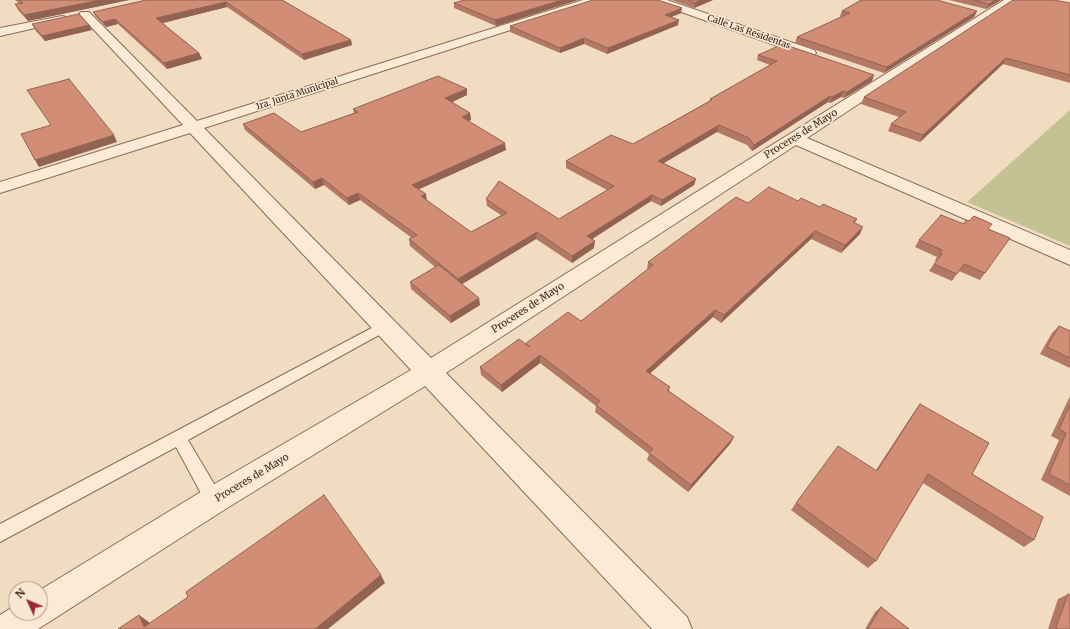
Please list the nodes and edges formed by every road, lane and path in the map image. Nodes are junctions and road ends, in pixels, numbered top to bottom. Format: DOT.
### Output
graph roads {
  1 [pos="594,0"];
  2 [pos="657,0"];
  3 [pos="1012,0"];
  4 [pos="0,32"];
  5 [pos="820,56"];
  6 [pos="193,127"];
  7 [pos="794,138"];
  8 [pos="0,188"];
  9 [pos="1070,258"];
  10 [pos="385,326"];
  11 [pos="428,372"];
  12 [pos="179,438"];
  13 [pos="214,500"];
  14 [pos="0,533"];
  15 [pos="48,604"];
  16 [pos="20,621"];
  17 [pos="8,629"];
  18 [pos="675,629"];
  1 -- 6 [label="street, 1ra. Junta Municipal"];
  2 -- 5 [label="street, Calle Las Residentas"];
  3 -- 7 [label="street, Proceres de Mayo"];
  4 -- 6 [label="street"];
  6 -- 8 [label="street, 1ra. Junta Municipal"];
  6 -- 10 [label="street"];
  7 -- 9 [label="street"];
  7 -- 11 [label="street, Proceres de Mayo"];
  10 -- 11 [label="street"];
  10 -- 12 [label="lane"];
  11 -- 13 [label="street, Proceres de Mayo"];
  11 -- 18 [label="street"];
  12 -- 13 [label="lane"];
  12 -- 14 [label="lane"];
  13 -- 15 [label="street, Proceres de Mayo"];
  16 -- 17 [label="street"];
}
